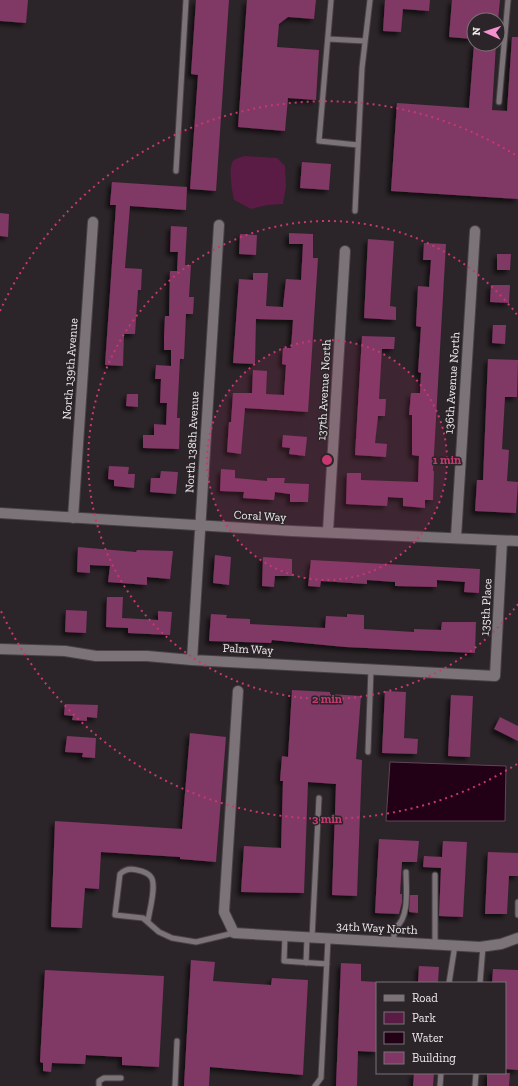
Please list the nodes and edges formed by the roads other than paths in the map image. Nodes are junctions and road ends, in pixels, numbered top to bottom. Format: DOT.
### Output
graph roads {
  1 [pos="186,0"];
  2 [pos="331,0"];
  3 [pos="370,0"];
  4 [pos="508,0"];
  5 [pos="328,39"];
  6 [pos="365,41"];
  7 [pos="499,102"];
  8 [pos="358,145"];
  9 [pos="176,171"];
  10 [pos="355,211"];
  11 [pos="93,222"];
  12 [pos="219,225"];
  13 [pos="475,231"];
  14 [pos="345,251"];
  15 [pos="0,514"];
  16 [pos="72,518"];
  17 [pos="200,525"];
  18 [pos="328,531"];
  19 [pos="456,537"];
  20 [pos="502,541"];
  21 [pos="518,541"];
  22 [pos="0,649"];
  23 [pos="192,660"];
  24 [pos="371,669"];
  25 [pos="495,676"];
  26 [pos="238,691"];
  27 [pos="368,752"];
  28 [pos="319,798"];
  29 [pos="406,872"];
  30 [pos="435,875"];
  31 [pos="518,902"];
  32 [pos="518,915"];
  33 [pos="148,921"];
  34 [pos="234,933"];
  35 [pos="285,936"];
  36 [pos="310,938"];
  37 [pos="328,938"];
  38 [pos="518,938"];
  39 [pos="393,942"];
  40 [pos="434,944"];
  41 [pos="455,945"];
  42 [pos="483,946"];
  43 [pos="306,963"];
  44 [pos="327,964"];
  45 [pos="449,982"];
  46 [pos="480,982"];
  47 [pos="177,1041"];
  48 [pos="441,1074"];
  49 [pos="476,1074"];
  50 [pos="122,1078"];
  51 [pos="99,1086"];
  52 [pos="175,1086"];
  53 [pos="315,1086"];
  54 [pos="440,1086"];
  55 [pos="475,1086"];
  1 -- 9 [label="lane"];
  2 -- 5 [label="lane"];
  3 -- 6 [label="lane"];
  4 -- 7 [label="lane"];
  5 -- 6 [label="lane"];
  5 -- 8 [label="lane"];
  6 -- 8 [label="lane"];
  8 -- 10 [label="lane"];
  11 -- 16 [label="street, North 139th Avenue"];
  12 -- 17 [label="street, North 138th Avenue"];
  13 -- 19 [label="street, 136th Avenue North"];
  14 -- 18 [label="street, 137th Avenue North"];
  15 -- 16 [label="street, Coral Way"];
  16 -- 17 [label="street, Coral Way"];
  17 -- 18 [label="street, Coral Way"];
  17 -- 23 [label="street, North 138th Avenue"];
  18 -- 19 [label="street, Coral Way"];
  19 -- 20 [label="street, Coral Way"];
  20 -- 21 [label="street, Coral Way"];
  20 -- 25 [label="street, 135th Place"];
  22 -- 23 [label="street, Palm Way"];
  23 -- 24 [label="street, Palm Way"];
  24 -- 25 [label="street, Palm Way"];
  24 -- 27 [label="lane"];
  26 -- 34 [label="street"];
  28 -- 36 [label="lane"];
  29 -- 39 [label="lane"];
  30 -- 40 [label="lane"];
  31 -- 32 [label="lane"];
  33 -- 33 [label="lane"];
  33 -- 34 [label="lane"];
  34 -- 35 [label="street, 34th Way North"];
  35 -- 36 [label="street, 34th Way North"];
  35 -- 43 [label="lane"];
  36 -- 37 [label="street, 34th Way North"];
  36 -- 43 [label="lane"];
  37 -- 39 [label="street, 34th Way North"];
  37 -- 44 [label="lane"];
  38 -- 42 [label="street, 34th Way North"];
  39 -- 40 [label="street, 34th Way North"];
  40 -- 41 [label="street, 34th Way North"];
  41 -- 42 [label="street, 34th Way North"];
  41 -- 45 [label="lane"];
  42 -- 46 [label="lane"];
  43 -- 44 [label="lane"];
  44 -- 53 [label="lane"];
  47 -- 52 [label="lane"];
  48 -- 54 [label="lane"];
  49 -- 55 [label="lane"];
  50 -- 51 [label="lane"];
}
